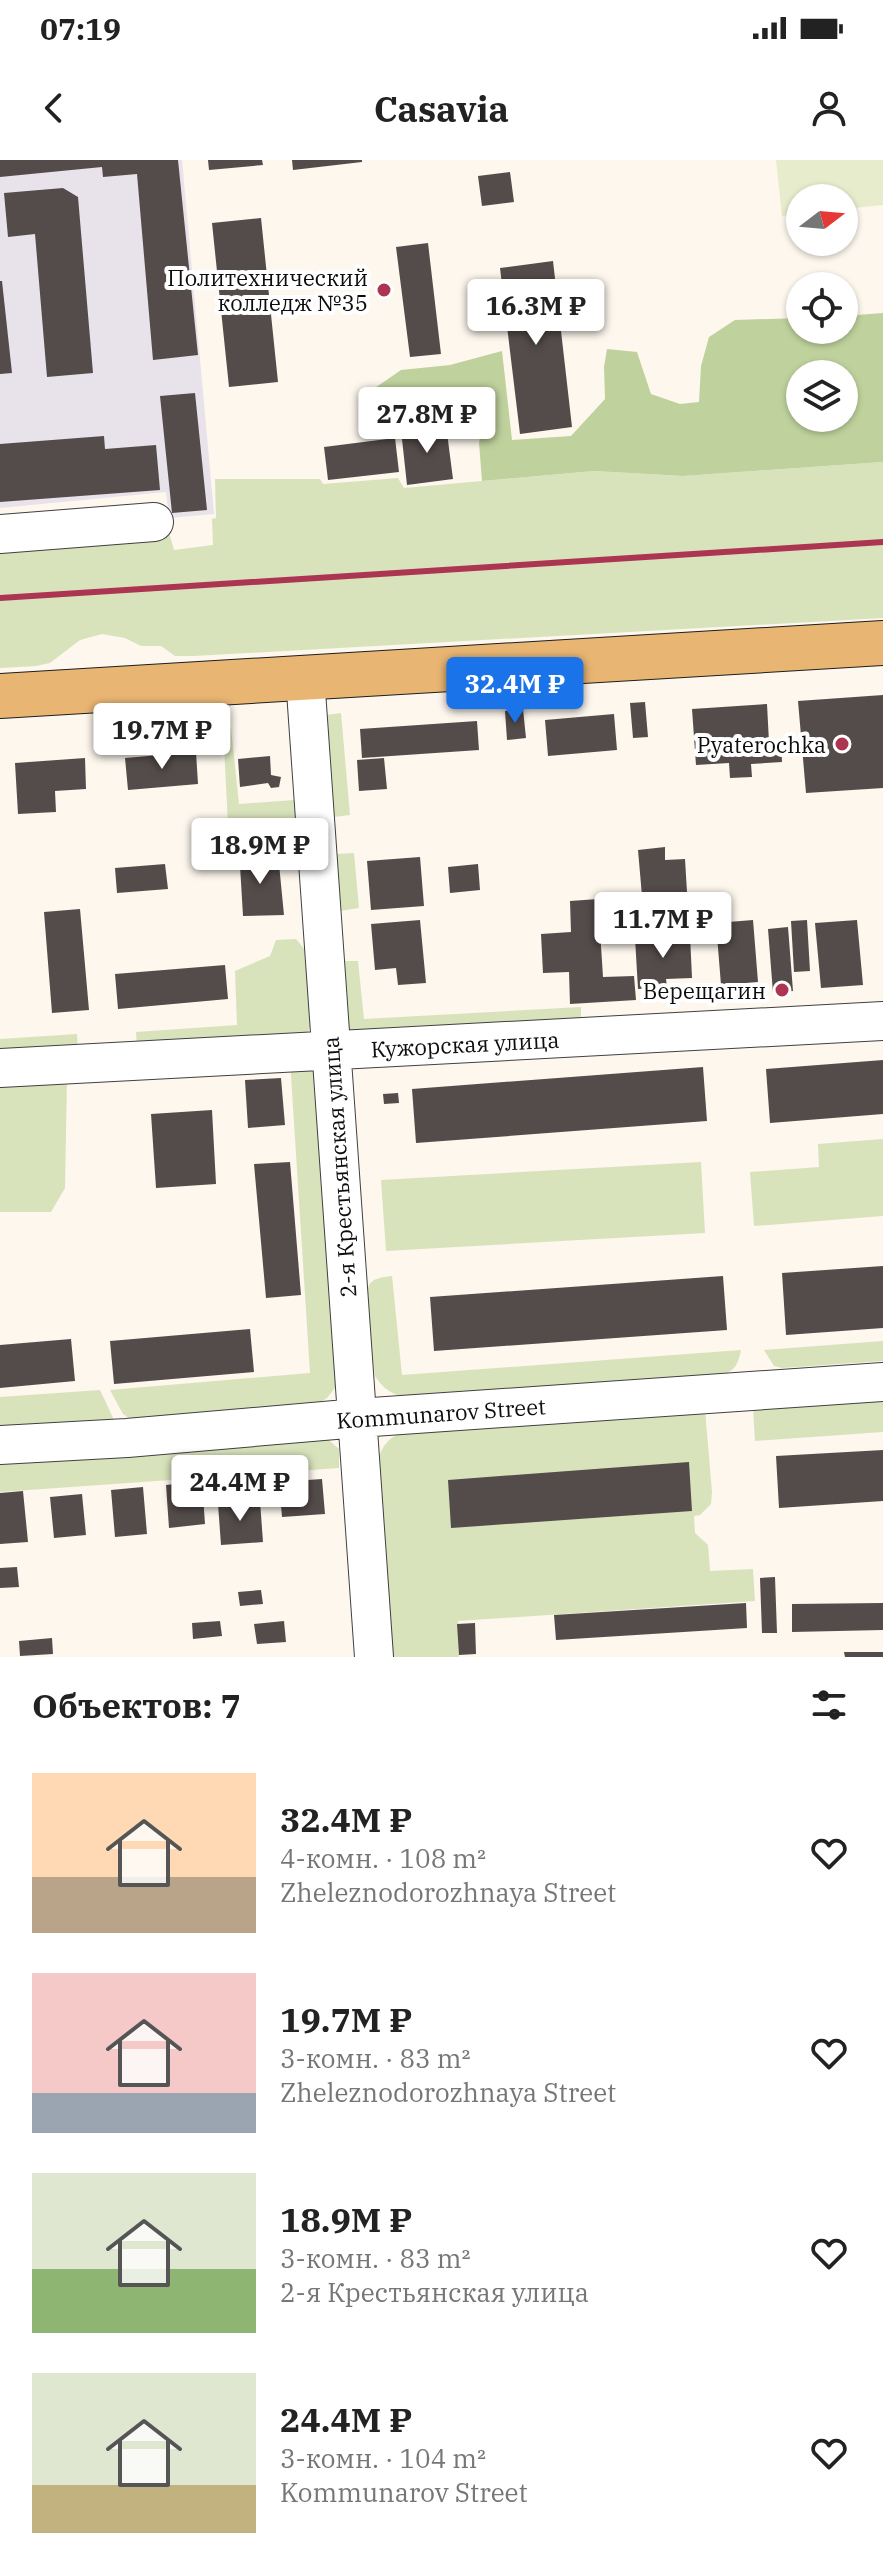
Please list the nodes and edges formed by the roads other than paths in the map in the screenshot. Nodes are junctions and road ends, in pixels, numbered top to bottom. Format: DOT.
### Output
graph roads {
  1 [pos="154,522"];
  2 [pos="0,534"];
  3 [pos="883,643"];
  4 [pos="305,677"];
  5 [pos="0,696"];
  6 [pos="883,1021"];
  7 [pos="331,1051"];
  8 [pos="0,1068"];
  9 [pos="883,1382"];
  10 [pos="358,1418"];
  11 [pos="0,1445"];
  12 [pos="374,1657"];
  1 -- 2 [label="street"];
  3 -- 4 [label="main road"];
  4 -- 5 [label="main road"];
  4 -- 7 [label="street, 2-я Крестьянская улица"];
  6 -- 7 [label="street, Кужорская улица"];
  7 -- 8 [label="street, Кужорская улица"];
  7 -- 10 [label="street, 2-я Крестьянская улица"];
  9 -- 10 [label="street, Kommunarov Street"];
  10 -- 11 [label="street, Kommunarov Street"];
  10 -- 12 [label="street, 2-я Крестьянская улица"];
}
